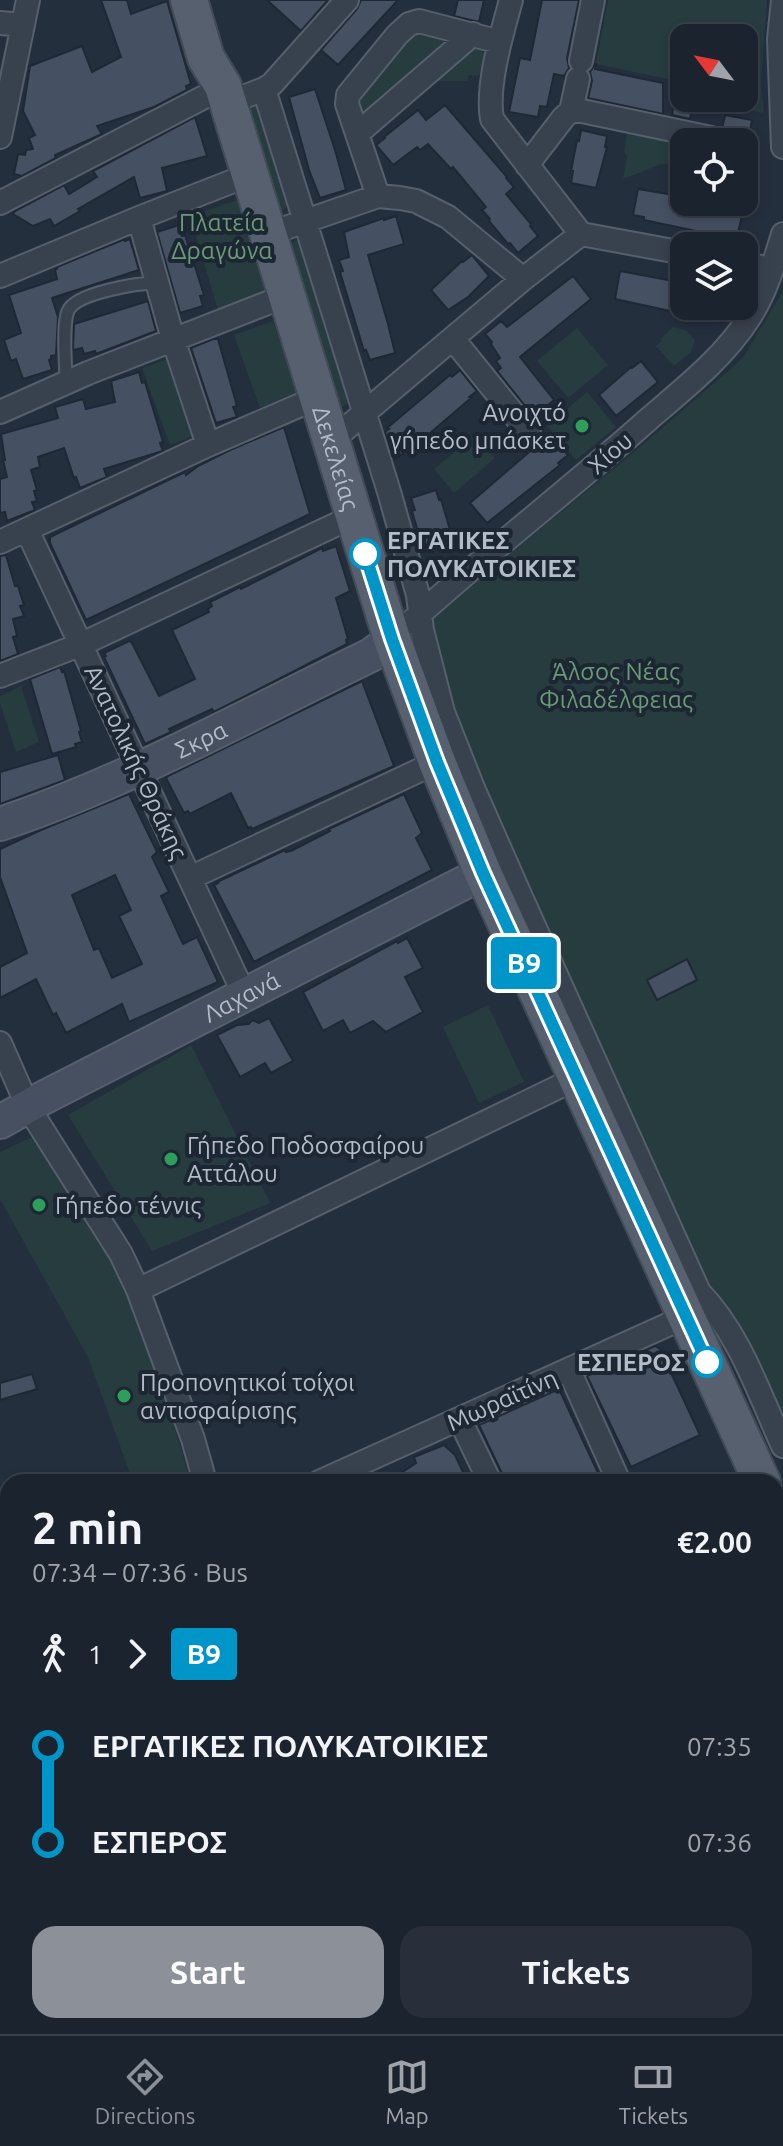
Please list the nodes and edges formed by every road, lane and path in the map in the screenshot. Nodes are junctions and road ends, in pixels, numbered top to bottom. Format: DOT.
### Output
graph roads {
  1 [pos="28,0"];
  2 [pos="189,0"];
  3 [pos="208,0"];
  4 [pos="347,0"];
  5 [pos="511,0"];
  6 [pos="593,0"];
  7 [pos="783,0"];
  8 [pos="11,24"];
  9 [pos="473,34"];
  10 [pos="781,40"];
  11 [pos="500,42"];
  12 [pos="264,89"];
  13 [pos="220,94"];
  14 [pos="571,111"];
  15 [pos="670,129"];
  16 [pos="358,133"];
  17 [pos="0,137"];
  18 [pos="783,147"];
  19 [pos="527,165"];
  20 [pos="251,174"];
  21 [pos="378,196"];
  22 [pos="0,203"];
  23 [pos="139,218"];
  24 [pos="306,222"];
  25 [pos="268,234"];
  26 [pos="581,234"];
  27 [pos="783,234"];
  28 [pos="670,250"];
  29 [pos="758,266"];
  30 [pos="772,269"];
  31 [pos="0,276"];
  32 [pos="523,279"];
  33 [pos="157,283"];
  34 [pos="288,295"];
  35 [pos="173,339"];
  36 [pos="453,339"];
  37 [pos="66,382"];
  38 [pos="319,397"];
  39 [pos="0,412"];
  40 [pos="365,413"];
  41 [pos="529,433"];
  42 [pos="331,441"];
  43 [pos="208,445"];
  44 [pos="354,516"];
  45 [pos="27,530"];
  46 [pos="0,542"];
  47 [pos="420,614"];
  48 [pos="392,639"];
  49 [pos="82,644"];
  50 [pos="0,676"];
  51 [pos="437,762"];
  52 [pos="138,769"];
  53 [pos="0,824"];
  54 [pos="483,873"];
  55 [pos="190,878"];
  56 [pos="244,994"];
  57 [pos="0,1043"];
  58 [pos="577,1078"];
  59 [pos="28,1107"];
  60 [pos="0,1122"];
  61 [pos="138,1290"];
  62 [pos="685,1317"];
  63 [pos="569,1370"];
  64 [pos="460,1420"];
  65 [pos="783,1446"];
  66 [pos="203,1474"];
  67 [pos="337,1474"];
  68 [pos="486,1474"];
  69 [pos="615,1474"];
  70 [pos="758,1474"];
  1 -- 8 [label="street"];
  2 -- 13 [label="main road, Δεκελείας"];
  3 -- 13 [label="main road, Δεκελείας"];
  4 -- 12 [label="street"];
  5 -- 11 [label="street"];
  6 -- 14 [label="street"];
  7 -- 10 [label="street"];
  8 -- 17 [label="street"];
  9 -- 11 [label="street"];
  9 -- 16 [label="street"];
  9 -- 16 [label="street"];
  10 -- 18 [label="street"];
  11 -- 19 [label="street"];
  12 -- 13 [label="street"];
  12 -- 24 [label="street"];
  13 -- 20 [label="main road, Δεκελείας"];
  13 -- 22 [label="street"];
  14 -- 15 [label="street"];
  14 -- 19 [label="street"];
  16 -- 21 [label="street"];
  19 -- 26 [label="street"];
  20 -- 23 [label="street"];
  20 -- 25 [label="main road, Δεκελείας"];
  21 -- 24 [label="street"];
  21 -- 32 [label="street"];
  23 -- 31 [label="street"];
  23 -- 33 [label="street"];
  24 -- 25 [label="street"];
  24 -- 40 [label="street"];
  25 -- 34 [label="main road, Δεκελείας"];
  26 -- 28 [label="street"];
  26 -- 32 [label="street"];
  27 -- 30 [label="street, Χίου"];
  29 -- 30 [label="street"];
  30 -- 47 [label="street, Χίου"];
  32 -- 36 [label="street"];
  33 -- 35 [label="street"];
  33 -- 37 [label="lane"];
  34 -- 35 [label="street"];
  34 -- 38 [label="main road, Δεκελείας"];
  35 -- 37 [label="street"];
  35 -- 43 [label="street"];
  36 -- 40 [label="street"];
  36 -- 41 [label="street"];
  37 -- 39 [label="street"];
  38 -- 42 [label="main road, Δεκελείας"];
  38 -- 43 [label="street"];
  40 -- 42 [label="street"];
  40 -- 47 [label="street"];
  42 -- 44 [label="main road, Δεκελείας"];
  43 -- 45 [label="street"];
  44 -- 48 [label="main road, Δεκελείας"];
  44 -- 49 [label="street"];
  45 -- 46 [label="street"];
  45 -- 49 [label="street, Ανατολικής Θράκης"];
  47 -- 48 [label="street, Χίου"];
  47 -- 65 [label="street"];
  48 -- 51 [label="main road, Δεκελείας"];
  48 -- 52 [label="street, Σκρα"];
  49 -- 50 [label="street"];
  49 -- 52 [label="street, Ανατολικής Θράκης"];
  51 -- 54 [label="main road, Δεκελείας"];
  51 -- 55 [label="street"];
  52 -- 53 [label="street, Σκρα"];
  52 -- 55 [label="street, Ανατολικής Θράκης"];
  54 -- 56 [label="street, Λαχανά"];
  54 -- 58 [label="main road, Δεκελείας"];
  55 -- 56 [label="street, Ανατολικής Θράκης"];
  56 -- 59 [label="street, Λαχανά"];
  57 -- 59 [label="street"];
  58 -- 61 [label="street"];
  58 -- 62 [label="main road, Δεκελείας"];
  59 -- 60 [label="street, Λαχανά"];
  59 -- 61 [label="street"];
  61 -- 66 [label="street"];
  62 -- 63 [label="street, Μωραϊτίνη"];
  62 -- 70 [label="main road, Δεκελείας"];
  63 -- 64 [label="street, Μωραϊτίνη"];
  63 -- 69 [label="street"];
  64 -- 67 [label="street, Μωραϊτίνη"];
  64 -- 68 [label="street"];
}
